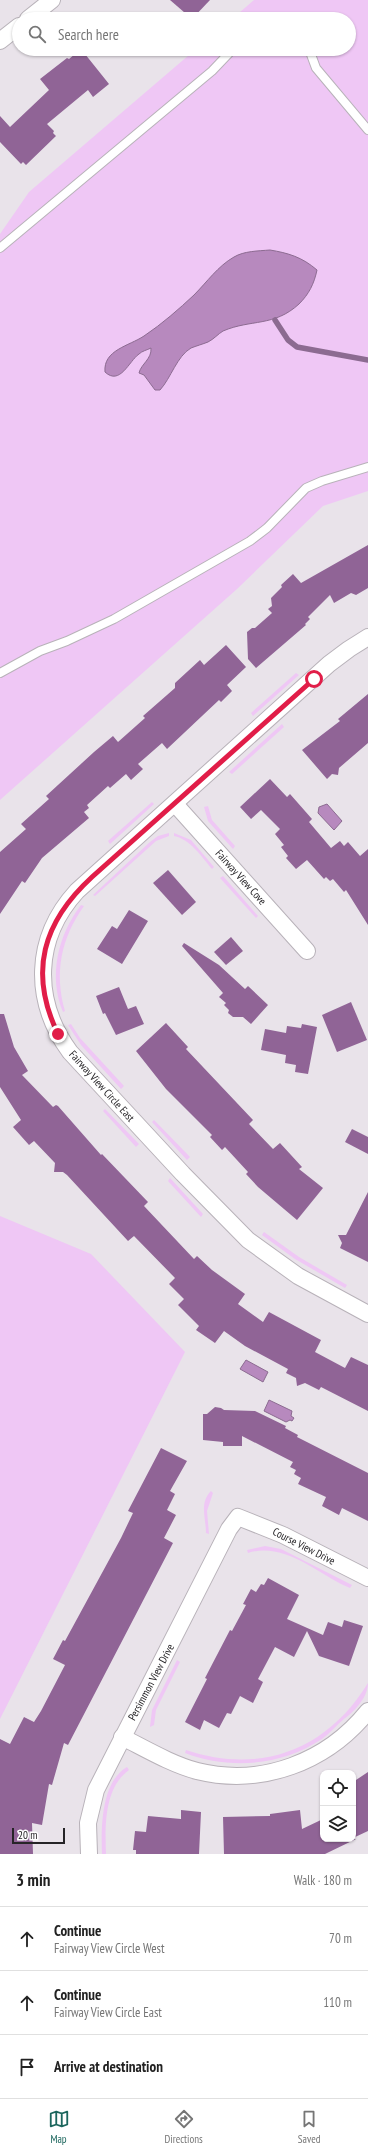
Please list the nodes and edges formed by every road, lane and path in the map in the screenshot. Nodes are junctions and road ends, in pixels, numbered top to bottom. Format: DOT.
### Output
graph roads {
  1 [pos="52,0"];
  2 [pos="37,12"];
  3 [pos="12,32"];
  4 [pos="0,41"];
  5 [pos="226,56"];
  6 [pos="311,56"];
  7 [pos="368,130"];
  8 [pos="0,248"];
  9 [pos="368,467"];
  10 [pos="368,637"];
  11 [pos="0,673"];
  12 [pos="175,804"];
  13 [pos="308,951"];
  14 [pos="368,1314"];
  15 [pos="238,1517"];
  16 [pos="368,1578"];
  17 [pos="368,1711"];
  18 [pos="122,1737"];
  19 [pos="89,1854"];
  1 -- 2 [label="street"];
  3 -- 4 [label="street"];
  5 -- 8 [label="lane"];
  6 -- 7 [label="lane"];
  9 -- 11 [label="lane"];
  10 -- 12 [label="street, Fairway View Circle East"];
  12 -- 13 [label="street, Fairway View Cove"];
  12 -- 14 [label="street, Fairway View Circle East"];
  15 -- 16 [label="street, Course View Drive"];
  15 -- 18 [label="street, Persimmon View Drive"];
  17 -- 18 [label="street"];
  18 -- 19 [label="street, Persimmon View Drive"];
}
